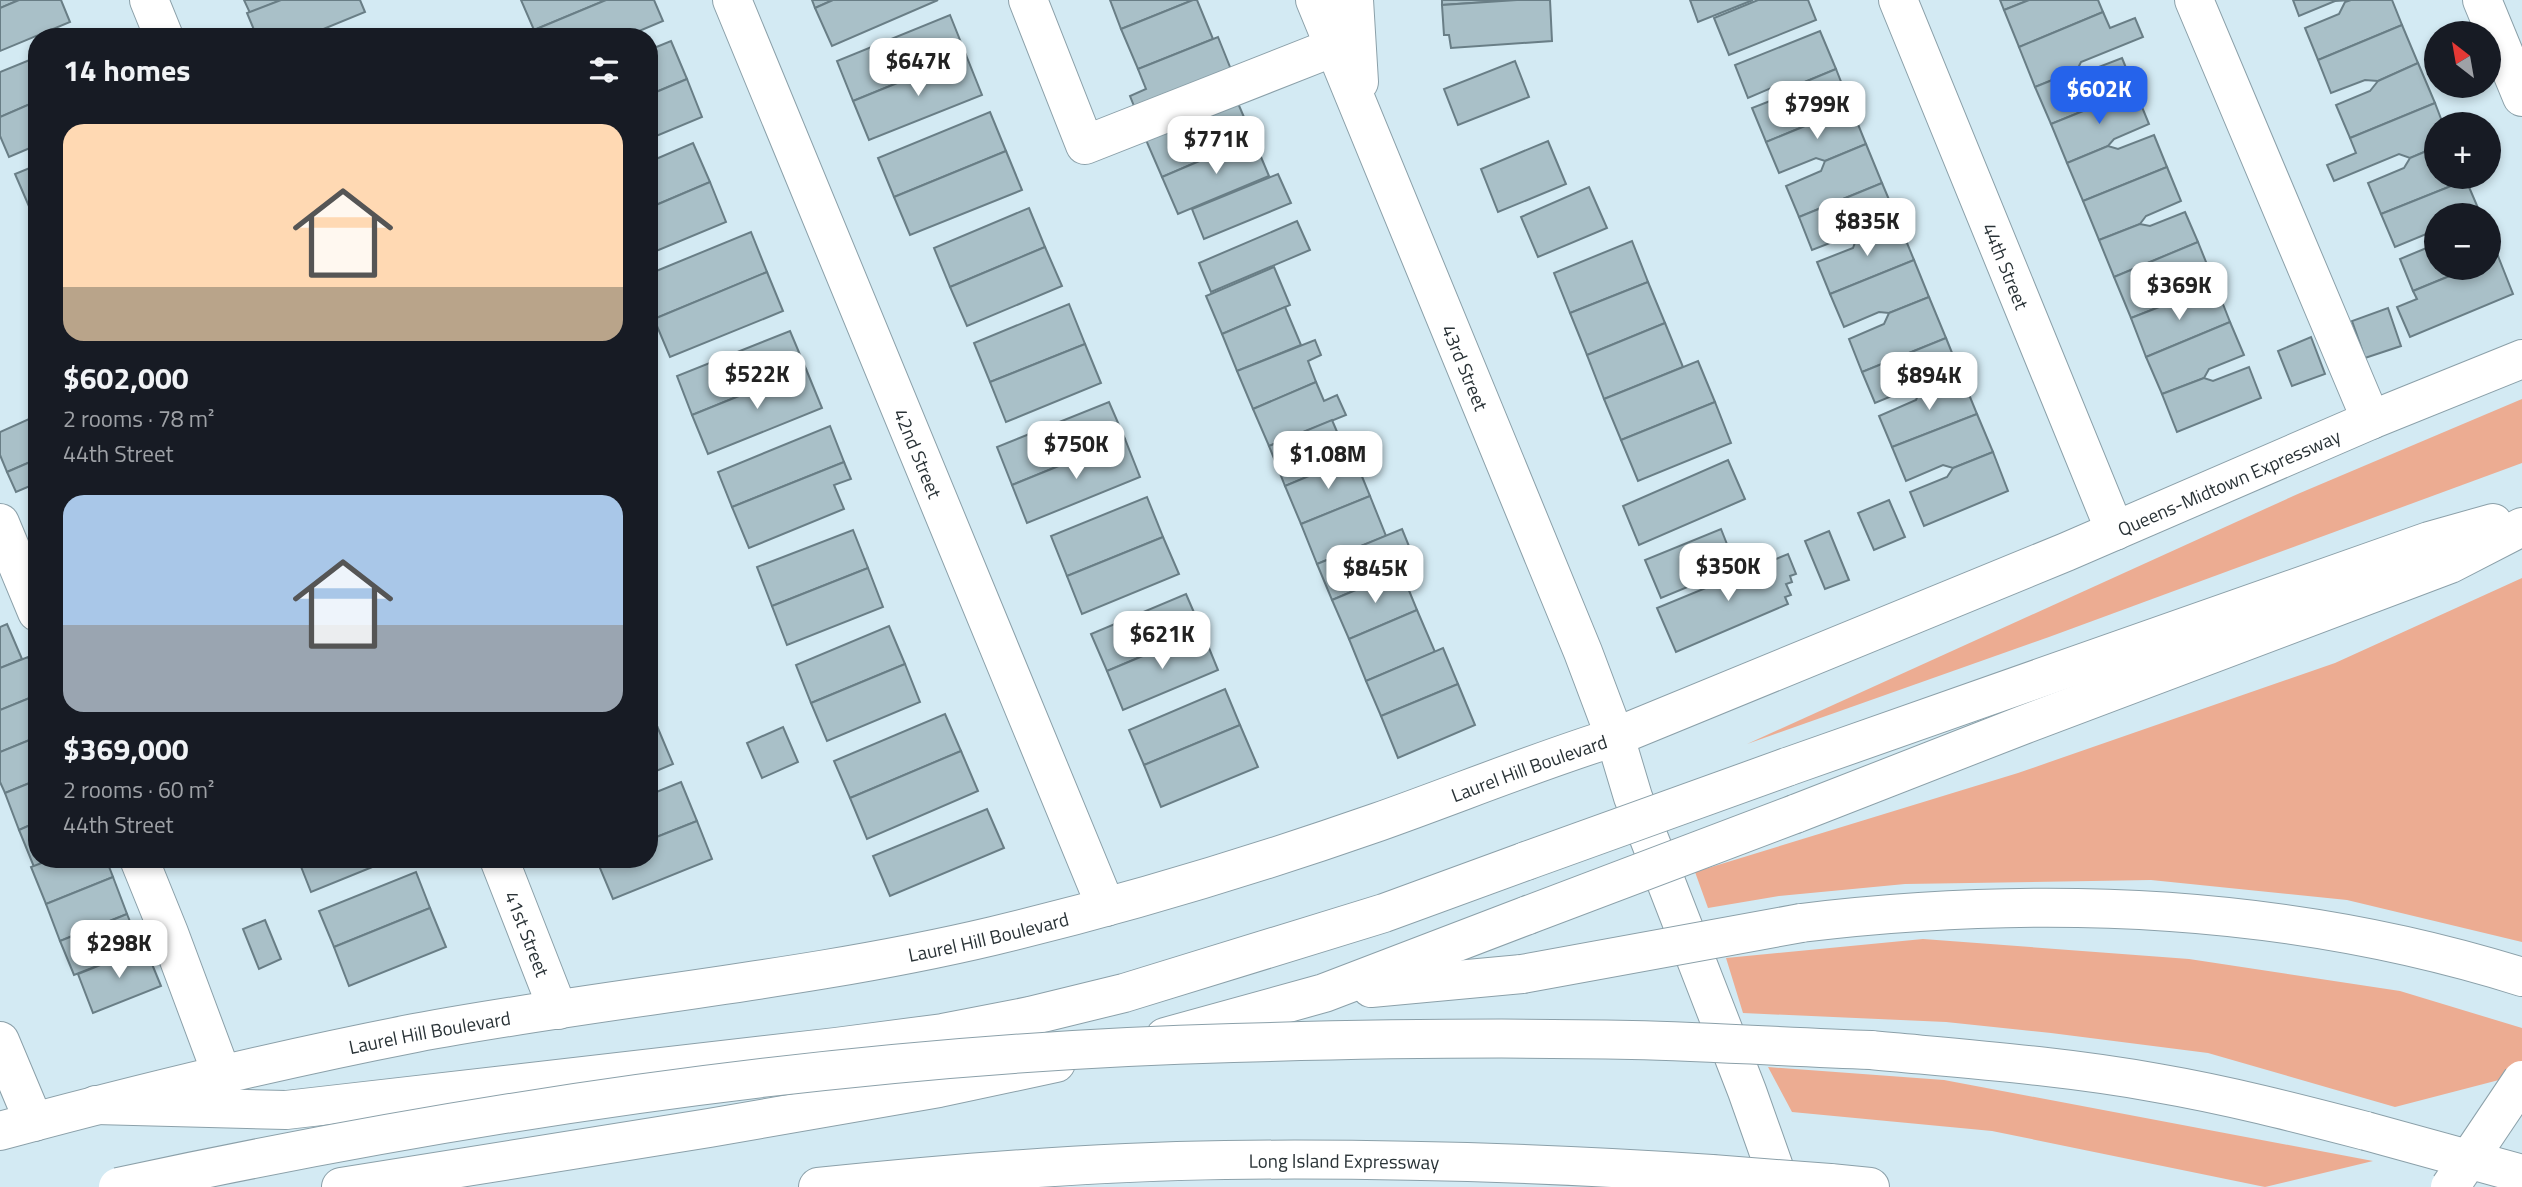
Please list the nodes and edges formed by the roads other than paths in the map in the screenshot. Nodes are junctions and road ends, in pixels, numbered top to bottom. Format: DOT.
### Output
graph roads {
  1 [pos="149,0"];
  2 [pos="732,0"];
  3 [pos="1028,0"];
  4 [pos="1315,0"];
  5 [pos="1354,0"];
  6 [pos="1898,0"];
  7 [pos="2194,0"];
  8 [pos="2482,0"];
  9 [pos="160,28"];
  10 [pos="1334,47"];
  11 [pos="2522,97"];
  12 [pos="1361,112"];
  13 [pos="2522,359"];
  14 [pos="2371,420"];
  15 [pos="2522,515"];
  16 [pos="0,523"];
  17 [pos="2522,527"];
  18 [pos="2115,531"];
  19 [pos="28,590"];
  20 [pos="1937,605"];
  21 [pos="1615,737"];
  22 [pos="143,868"];
  23 [pos="503,868"];
  24 [pos="1106,907"];
  25 [pos="2522,977"];
  26 [pos="1324,993"];
  27 [pos="558,1010"];
  28 [pos="0,1041"];
  29 [pos="222,1075"];
  30 [pos="2522,1080"];
  31 [pos="96,1105"];
  32 [pos="17,1127"];
  33 [pos="2522,1153"];
  34 [pos="2522,1174"];
  35 [pos="118,1187"];
  36 [pos="341,1187"];
  37 [pos="818,1187"];
  38 [pos="1781,1187"];
  39 [pos="1870,1187"];
  40 [pos="2452,1187"];
  1 -- 9 [label="main road"];
  2 -- 24 [label="main road, 42nd Street"];
  3 -- 10 [label="main road"];
  4 -- 10 [label="main road, 43rd Street"];
  5 -- 12 [label="main road"];
  6 -- 18 [label="main road, 44th Street"];
  7 -- 14 [label="main road"];
  8 -- 11 [label="main road"];
  10 -- 12 [label="main road, 43rd Street"];
  12 -- 21 [label="main road, 43rd Street"];
  13 -- 14 [label="main road, Queens-Midtown Expressway"];
  14 -- 18 [label="main road, Queens-Midtown Expressway"];
  15 -- 31 [label="main road, bridge"];
  16 -- 19 [label="main road"];
  17 -- 26 [label="main road, bridge"];
  18 -- 20 [label="main road, Queens-Midtown Expressway"];
  20 -- 21 [label="main road, Laurel Hill Boulevard"];
  21 -- 24 [label="main road, Laurel Hill Boulevard"];
  21 -- 38 [label="main road, 43rd Street"];
  22 -- 29 [label="main road"];
  23 -- 27 [label="main road, 41st Street"];
  24 -- 27 [label="main road, Laurel Hill Boulevard"];
  25 -- 26 [label="main road, bridge"];
  26 -- 36 [label="main road"];
  27 -- 29 [label="main road, Laurel Hill Boulevard"];
  28 -- 32 [label="main road"];
  29 -- 31 [label="main road, Laurel Hill Boulevard"];
  30 -- 40 [label="main road, bridge"];
  31 -- 32 [label="main road, Laurel Hill Boulevard"];
  33 -- 40 [label="main road"];
  34 -- 35 [label="main road, bridge"];
  37 -- 39 [label="main road, Long Island Expressway, bridge"];
}
